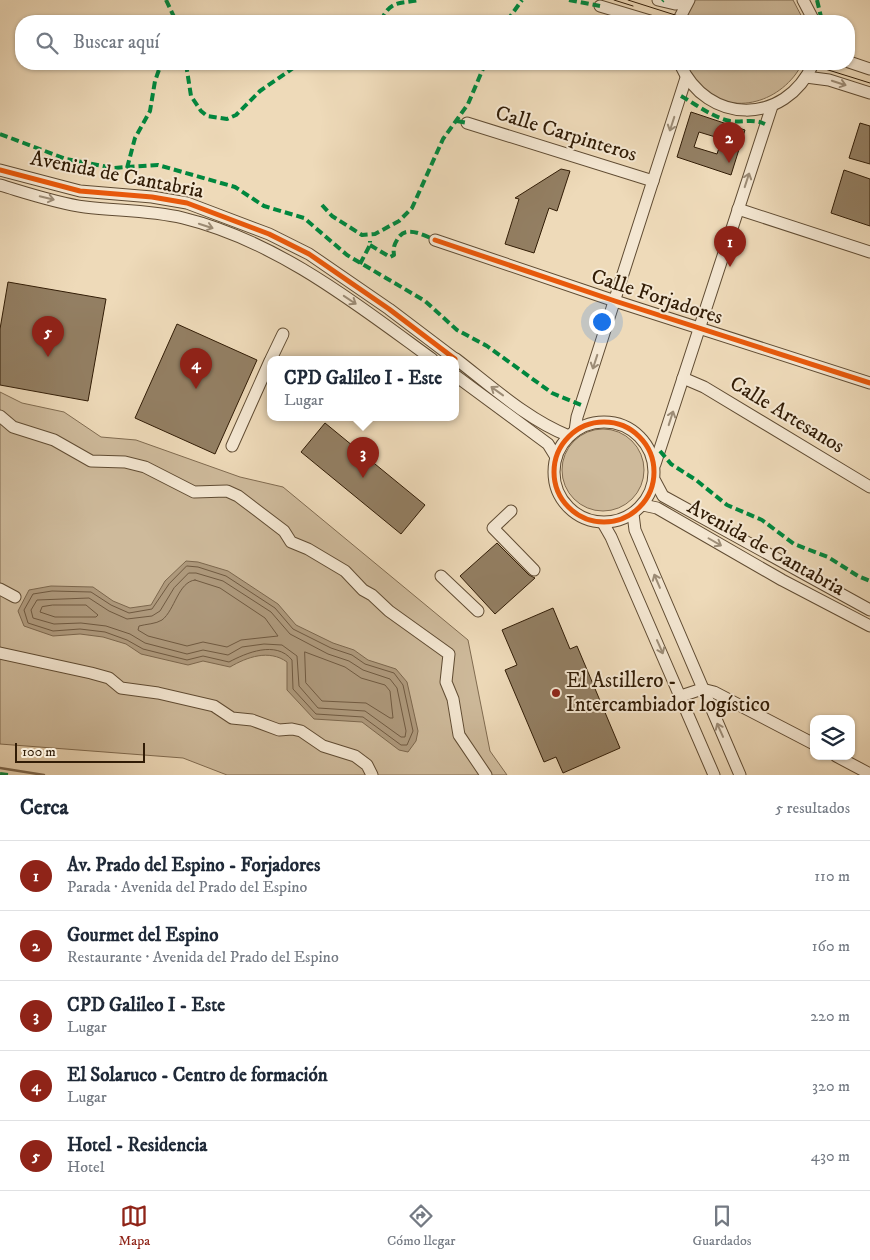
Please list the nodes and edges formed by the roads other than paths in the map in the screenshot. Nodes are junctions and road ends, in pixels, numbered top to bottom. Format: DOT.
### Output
graph roads {
  1 [pos="658,0"];
  2 [pos="803,0"];
  3 [pos="688,1"];
  4 [pos="600,6"];
  5 [pos="630,15"];
  6 [pos="681,15"];
  7 [pos="811,15"];
  8 [pos="855,64"];
  9 [pos="870,69"];
  10 [pos="683,70"];
  11 [pos="810,70"];
  12 [pos="806,77"];
  13 [pos="686,78"];
  14 [pos="870,92"];
  15 [pos="772,106"];
  16 [pos="467,123"];
  17 [pos="0,170"];
  18 [pos="653,182"];
  19 [pos="0,185"];
  20 [pos="738,209"];
  21 [pos="435,240"];
  22 [pos="870,252"];
  23 [pos="615,301"];
  24 [pos="699,328"];
  25 [pos="282,334"];
  26 [pos="273,356"];
  27 [pos="428,356"];
  28 [pos="451,356"];
  29 [pos="459,362"];
  30 [pos="267,369"];
  31 [pos="459,378"];
  32 [pos="683,378"];
  33 [pos="870,383"];
  34 [pos="0,416"];
  35 [pos="572,433"];
  36 [pos="232,446"];
  37 [pos="556,457"];
  38 [pos="655,464"];
  39 [pos="655,481"];
  40 [pos="870,487"];
  41 [pos="643,505"];
  42 [pos="511,511"];
  43 [pos="634,514"];
  44 [pos="603,523"];
  45 [pos="534,570"];
  46 [pos="441,576"];
  47 [pos="0,589"];
  48 [pos="15,597"];
  49 [pos="870,610"];
  50 [pos="478,611"];
  51 [pos="870,626"];
  52 [pos="0,653"];
  53 [pos="702,688"];
  54 [pos="681,696"];
  55 [pos="810,742"];
  56 [pos="844,760"];
  57 [pos="870,774"];
  58 [pos="372,775"];
  59 [pos="486,775"];
  60 [pos="714,775"];
  61 [pos="740,775"];
  1 -- 3 [label="street"];
  2 -- 7 [label="street"];
  3 -- 6 [label="street"];
  4 -- 5 [label="street"];
  8 -- 9 [label="street"];
  10 -- 13 [label="street"];
  11 -- 12 [label="street"];
  12 -- 14 [label="street, one-way"];
  12 -- 15 [label="street"];
  13 -- 15 [label="street"];
  13 -- 18 [label="street, one-way"];
  20 -- 15 [label="street, one-way"];
  16 -- 18 [label="street, Calle Carpinteros"];
  17 -- 28 [label="street, Avenida de Cantabria"];
  18 -- 23 [label="street"];
  19 -- 27 [label="street, Avenida de Cantabria, one-way"];
  20 -- 22 [label="street"];
  20 -- 24 [label="street"];
  21 -- 23 [label="street, Calle Forjadores"];
  23 -- 24 [label="street, Calle Forjadores"];
  23 -- 35 [label="street, one-way"];
  24 -- 32 [label="street"];
  24 -- 33 [label="street, Calle Forjadores"];
  25 -- 26 [label="street"];
  35 -- 29 [label="street, Avenida de Cantabria, one-way"];
  30 -- 36 [label="street"];
  31 -- 37 [label="street"];
  38 -- 32 [label="street, one-way"];
  32 -- 40 [label="street, Calle Artesanos"];
  34 -- 59 [label="street"];
  35 -- 37 [label="street"];
  35 -- 38 [label="street"];
  37 -- 44 [label="street"];
  38 -- 39 [label="street"];
  39 -- 41 [label="street"];
  39 -- 49 [label="street, Avenida de Cantabria"];
  41 -- 43 [label="street"];
  41 -- 51 [label="street, Avenida de Cantabria, one-way"];
  42 -- 45 [label="street"];
  43 -- 44 [label="street"];
  53 -- 43 [label="street, one-way"];
  44 -- 54 [label="street, one-way"];
  46 -- 50 [label="street"];
  47 -- 48 [label="street"];
  52 -- 58 [label="street"];
  53 -- 54 [label="street"];
  53 -- 55 [label="street"];
  61 -- 53 [label="street, one-way"];
  54 -- 60 [label="street"];
  56 -- 57 [label="street"];
}
